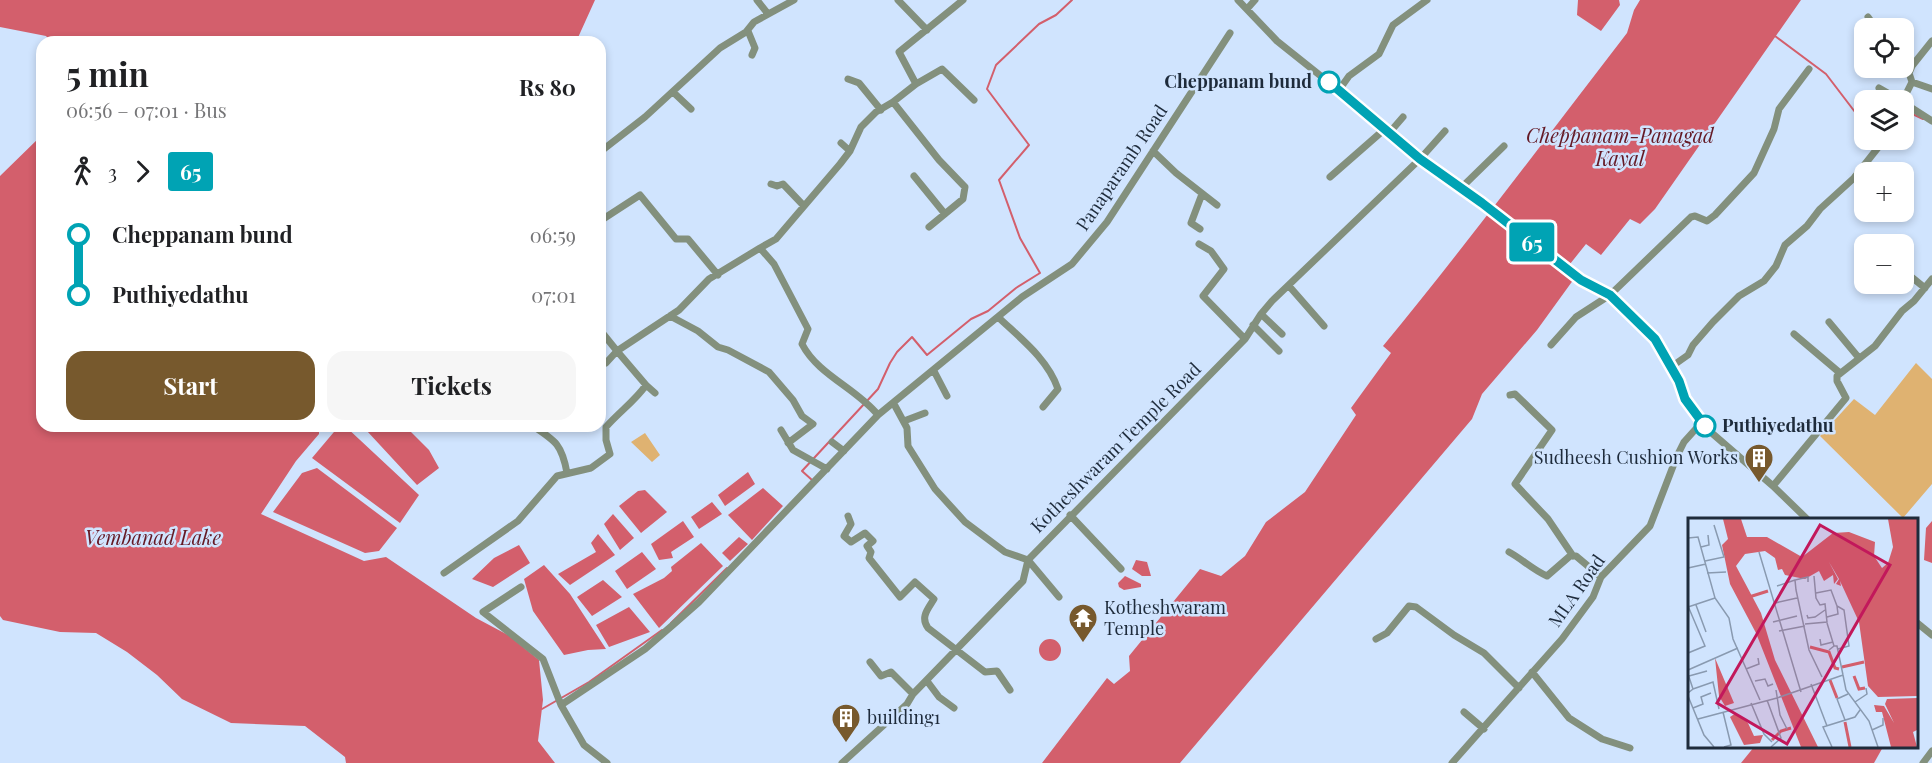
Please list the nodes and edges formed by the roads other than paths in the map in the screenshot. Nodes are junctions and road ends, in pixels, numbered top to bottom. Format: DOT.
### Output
graph roads {
  1 [pos="757,0"];
  2 [pos="794,0"];
  3 [pos="897,0"];
  4 [pos="963,0"];
  5 [pos="1238,0"];
  6 [pos="1255,0"];
  7 [pos="1427,0"];
  8 [pos="1247,9"];
  9 [pos="768,14"];
  10 [pos="927,30"];
  11 [pos="748,31"];
  12 [pos="1230,33"];
  13 [pos="1932,40"];
  14 [pos="752,55"];
  15 [pos="1914,63"];
  16 [pos="1809,69"];
  17 [pos="1910,78"];
  18 [pos="848,79"];
  19 [pos="1912,82"];
  20 [pos="916,84"];
  21 [pos="1879,88"];
  22 [pos="1932,89"];
  23 [pos="1339,90"];
  24 [pos="1883,90"];
  25 [pos="1908,90"];
  26 [pos="673,93"];
  27 [pos="974,100"];
  28 [pos="893,102"];
  29 [pos="691,109"];
  30 [pos="1914,109"];
  31 [pos="881,110"];
  32 [pos="1403,117"];
  33 [pos="1932,121"];
  34 [pos="1388,130"];
  35 [pos="1445,131"];
  36 [pos="841,144"];
  37 [pos="1504,146"];
  38 [pos="606,147"];
  39 [pos="1876,150"];
  40 [pos="850,151"];
  41 [pos="1153,151"];
  42 [pos="1420,159"];
  43 [pos="914,176"];
  44 [pos="1330,177"];
  45 [pos="771,184"];
  46 [pos="1461,188"];
  47 [pos="1202,194"];
  48 [pos="1217,205"];
  49 [pos="804,206"];
  50 [pos="945,214"];
  51 [pos="606,217"];
  52 [pos="929,227"];
  53 [pos="1200,229"];
  54 [pos="1199,244"];
  55 [pos="760,248"];
  56 [pos="718,275"];
  57 [pos="1914,279"];
  58 [pos="1932,279"];
  59 [pos="1289,286"];
  60 [pos="1925,288"];
  61 [pos="1610,295"];
  62 [pos="1261,314"];
  63 [pos="670,316"];
  64 [pos="998,317"];
  65 [pos="1829,322"];
  66 [pos="1253,326"];
  67 [pos="1324,326"];
  68 [pos="1282,334"];
  69 [pos="1794,334"];
  70 [pos="606,337"];
  71 [pos="1245,339"];
  72 [pos="1551,345"];
  73 [pos="617,351"];
  74 [pos="1279,351"];
  75 [pos="1859,358"];
  76 [pos="606,363"];
  77 [pos="1671,367"];
  78 [pos="934,370"];
  79 [pos="1840,373"];
  80 [pos="646,385"];
  81 [pos="655,393"];
  82 [pos="1510,395"];
  83 [pos="947,396"];
  84 [pos="894,404"];
  85 [pos="1043,407"];
  86 [pos="925,413"];
  87 [pos="878,415"];
  88 [pos="904,421"];
  89 [pos="1702,422"];
  90 [pos="781,430"];
  91 [pos="542,432"];
  92 [pos="832,442"];
  93 [pos="788,443"];
  94 [pos="844,451"];
  95 [pos="827,469"];
  96 [pos="567,473"];
  97 [pos="1773,486"];
  98 [pos="1070,515"];
  99 [pos="848,516"];
  100 [pos="1806,518"];
  101 [pos="1509,552"];
  102 [pos="1573,556"];
  103 [pos="1028,560"];
  104 [pos="1121,568"];
  105 [pos="444,573"];
  106 [pos="1601,577"];
  107 [pos="521,587"];
  108 [pos="1059,597"];
  109 [pos="1917,623"];
  110 [pos="1932,635"];
  111 [pos="1376,639"];
  112 [pos="956,650"];
  113 [pos="870,662"];
  114 [pos="1532,672"];
  115 [pos="927,681"];
  116 [pos="1519,688"];
  117 [pos="1010,690"];
  118 [pos="913,694"];
  119 [pos="561,705"];
  120 [pos="954,708"];
  121 [pos="1464,712"];
  122 [pos="1484,729"];
  123 [pos="1630,748"];
  124 [pos="1932,751"];
  125 [pos="607,763"];
  126 [pos="842,763"];
  127 [pos="1452,763"];
  128 [pos="1923,763"];
  1 -- 9 [label="street"];
  2 -- 9 [label="street"];
  3 -- 10 [label="street"];
  4 -- 10 [label="street"];
  5 -- 8 [label="street"];
  6 -- 8 [label="street"];
  7 -- 23 [label="street"];
  8 -- 23 [label="street"];
  9 -- 11 [label="street"];
  10 -- 20 [label="street"];
  11 -- 14 [label="street"];
  11 -- 26 [label="street"];
  12 -- 41 [label="street, Panaparamb Road"];
  13 -- 15 [label="street"];
  16 -- 61 [label="street"];
  17 -- 19 [label="street"];
  18 -- 31 [label="street"];
  19 -- 22 [label="street"];
  19 -- 25 [label="street"];
  20 -- 27 [label="street"];
  20 -- 28 [label="street"];
  21 -- 24 [label="street"];
  23 -- 34 [label="street"];
  26 -- 29 [label="street"];
  26 -- 38 [label="street"];
  28 -- 31 [label="street"];
  28 -- 50 [label="street"];
  30 -- 33 [label="street"];
  31 -- 40 [label="street"];
  32 -- 34 [label="street"];
  34 -- 42 [label="street"];
  34 -- 44 [label="street"];
  35 -- 42 [label="street, Kotheshwaram Temple Road"];
  36 -- 40 [label="street"];
  37 -- 46 [label="street"];
  39 -- 77 [label="street"];
  40 -- 49 [label="street"];
  41 -- 47 [label="street"];
  41 -- 64 [label="street, Panaparamb Road"];
  42 -- 46 [label="street"];
  42 -- 59 [label="street, Kotheshwaram Temple Road"];
  43 -- 50 [label="street"];
  45 -- 49 [label="street"];
  46 -- 61 [label="street"];
  47 -- 48 [label="street"];
  47 -- 53 [label="street"];
  49 -- 55 [label="street"];
  50 -- 52 [label="street"];
  51 -- 56 [label="street"];
  54 -- 71 [label="street"];
  55 -- 56 [label="street"];
  55 -- 87 [label="street"];
  56 -- 63 [label="street"];
  57 -- 60 [label="street"];
  58 -- 60 [label="street"];
  59 -- 62 [label="street, Kotheshwaram Temple Road"];
  59 -- 67 [label="street"];
  60 -- 75 [label="street"];
  61 -- 72 [label="street"];
  61 -- 77 [label="street"];
  62 -- 66 [label="street, Kotheshwaram Temple Road"];
  62 -- 68 [label="street"];
  63 -- 73 [label="street"];
  63 -- 93 [label="street"];
  64 -- 78 [label="street, Panaparamb Road"];
  64 -- 85 [label="street"];
  65 -- 75 [label="street"];
  66 -- 71 [label="street, Kotheshwaram Temple Road"];
  66 -- 74 [label="street"];
  69 -- 79 [label="street"];
  70 -- 73 [label="street"];
  71 -- 98 [label="street, Kotheshwaram Temple Road"];
  73 -- 76 [label="street"];
  73 -- 80 [label="street"];
  75 -- 79 [label="street"];
  77 -- 89 [label="street"];
  78 -- 83 [label="street"];
  78 -- 84 [label="street, Panaparamb Road"];
  79 -- 97 [label="street"];
  80 -- 81 [label="street"];
  80 -- 96 [label="street"];
  82 -- 102 [label="street"];
  84 -- 87 [label="street, Panaparamb Road"];
  84 -- 88 [label="street"];
  86 -- 88 [label="street"];
  87 -- 94 [label="street, Panaparamb Road"];
  88 -- 103 [label="street"];
  89 -- 97 [label="street"];
  89 -- 106 [label="street, MLA Road"];
  90 -- 93 [label="street"];
  91 -- 96 [label="street"];
  92 -- 94 [label="street"];
  93 -- 95 [label="street"];
  94 -- 95 [label="street, Panaparamb Road"];
  95 -- 119 [label="street, Panaparamb Road"];
  96 -- 105 [label="street"];
  97 -- 100 [label="street"];
  98 -- 103 [label="street, Kotheshwaram Temple Road"];
  98 -- 104 [label="street"];
  99 -- 112 [label="street"];
  101 -- 102 [label="street"];
  102 -- 106 [label="street"];
  103 -- 108 [label="street"];
  103 -- 112 [label="street, Kotheshwaram Temple Road"];
  106 -- 114 [label="street, MLA Road"];
  107 -- 119 [label="street"];
  109 -- 110 [label="street"];
  111 -- 116 [label="street"];
  112 -- 115 [label="street, Kotheshwaram Temple Road"];
  112 -- 117 [label="street"];
  113 -- 118 [label="street"];
  114 -- 116 [label="street, MLA Road"];
  114 -- 123 [label="street"];
  115 -- 118 [label="street, Kotheshwaram Temple Road"];
  115 -- 120 [label="street"];
  116 -- 122 [label="street, MLA Road"];
  118 -- 126 [label="street, Kotheshwaram Temple Road"];
  119 -- 125 [label="street"];
  121 -- 122 [label="street"];
  122 -- 127 [label="street, MLA Road"];
  124 -- 128 [label="street"];
}
